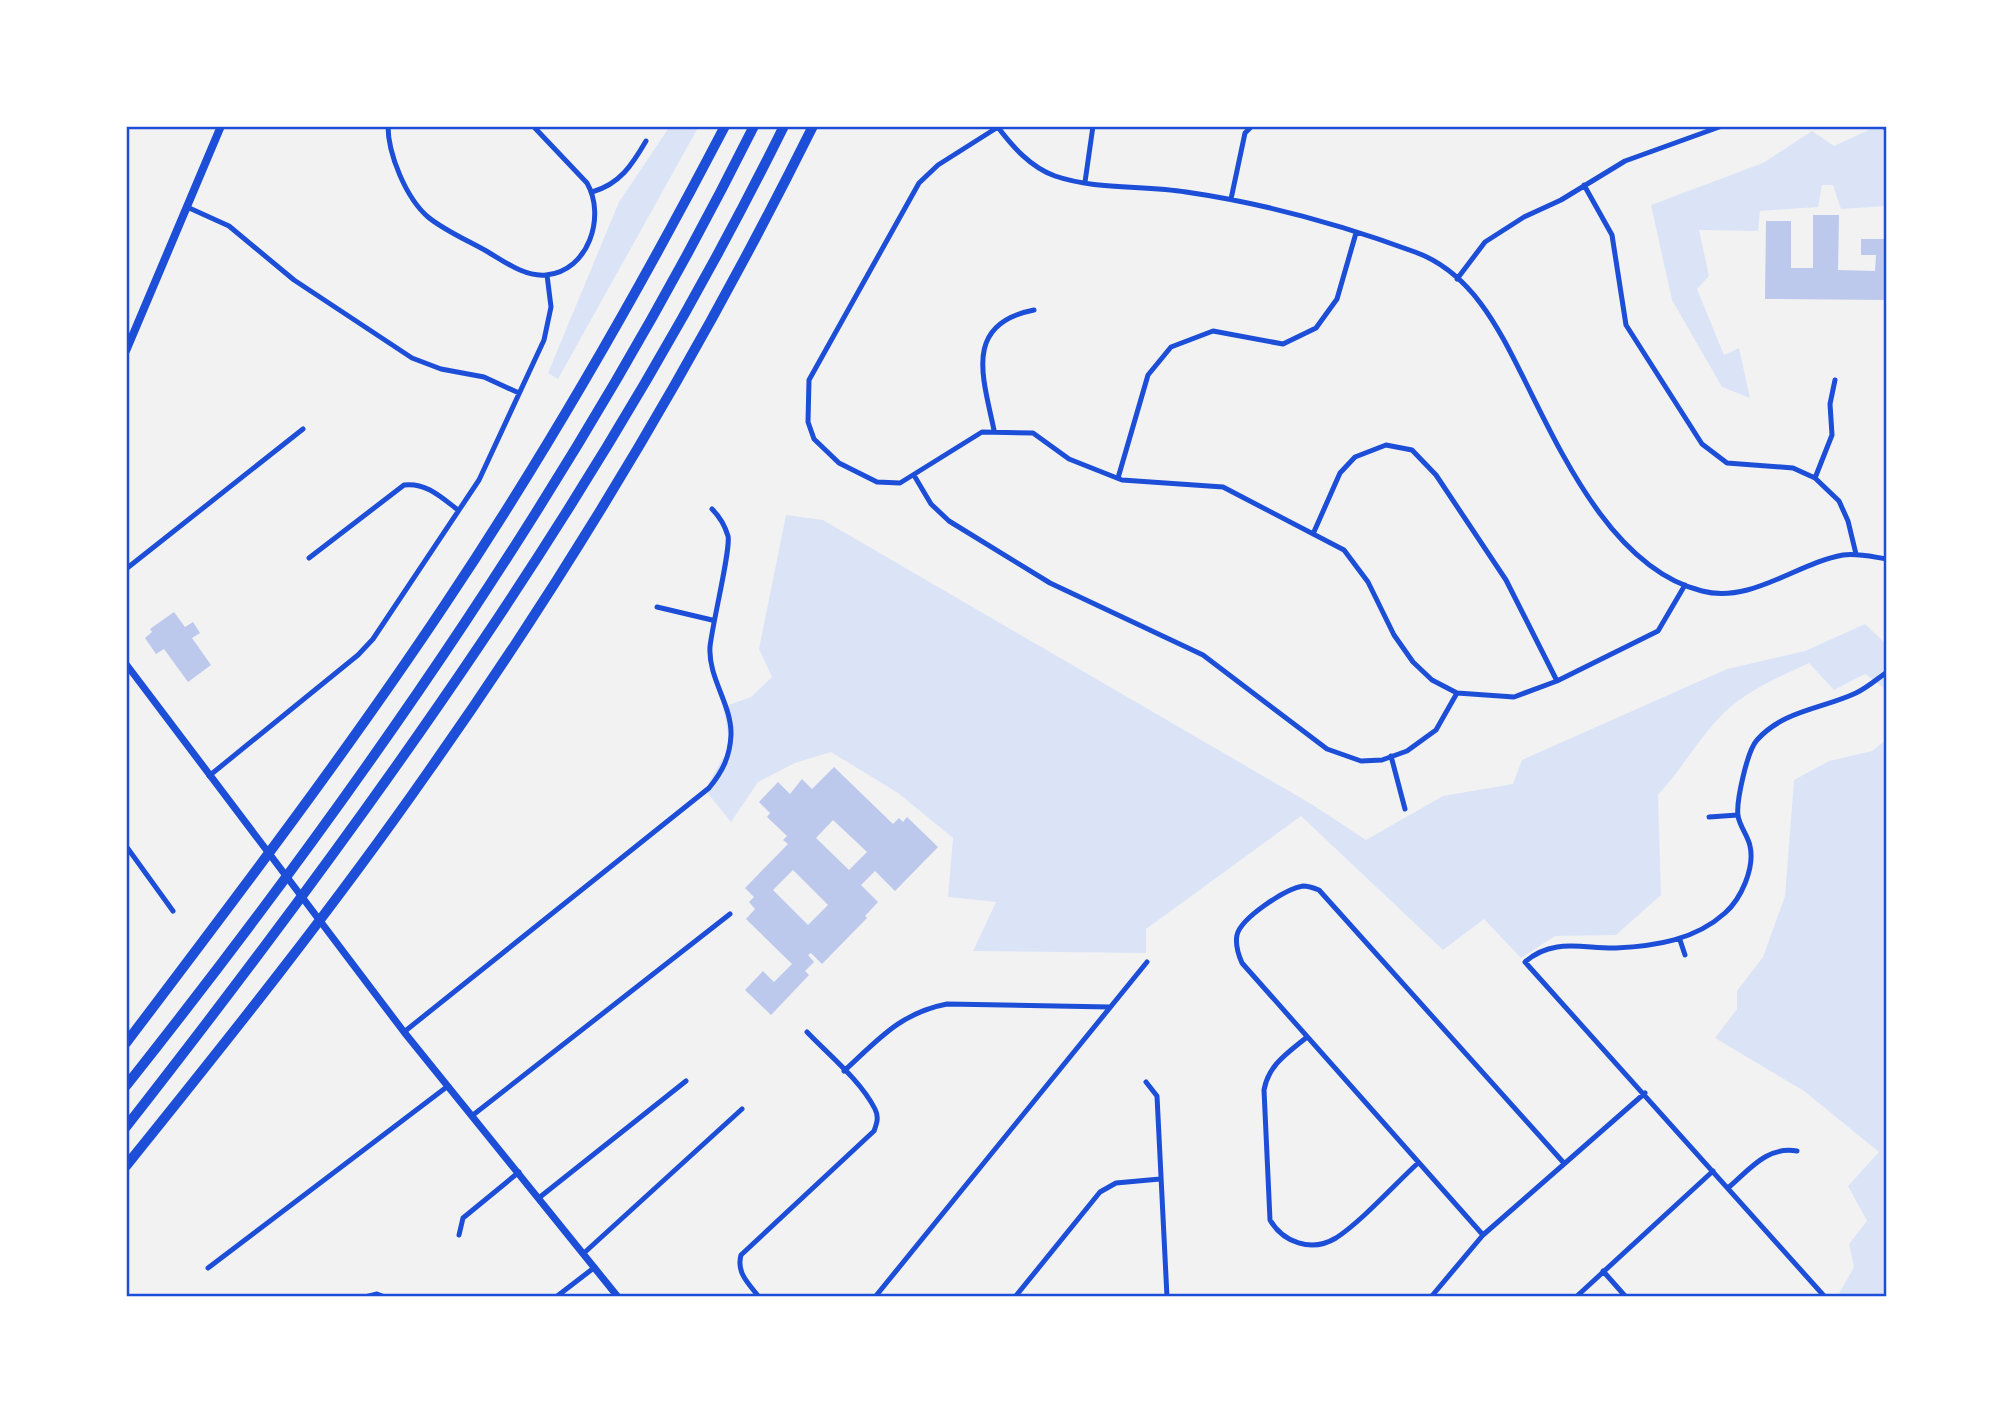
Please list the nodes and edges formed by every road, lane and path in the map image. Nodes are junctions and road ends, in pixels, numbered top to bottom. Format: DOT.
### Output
graph roads {
  1 [pos="221,126"];
  2 [pos="388,126"];
  3 [pos="533,126"];
  4 [pos="724,126"];
  5 [pos="754,126"];
  6 [pos="784,126"];
  7 [pos="813,126"];
  8 [pos="1093,126"];
  9 [pos="1252,126"];
  10 [pos="1694,126"];
  11 [pos="1722,126"];
  12 [pos="998,127"];
  13 [pos="1697,135"];
  14 [pos="646,141"];
  15 [pos="1085,182"];
  16 [pos="1584,185"];
  17 [pos="592,192"];
  18 [pos="1231,199"];
  19 [pos="187,207"];
  20 [pos="1356,233"];
  21 [pos="547,275"];
  22 [pos="1457,279"];
  23 [pos="1034,310"];
  24 [pos="126,351"];
  25 [pos="1835,380"];
  26 [pos="519,393"];
  27 [pos="303,429"];
  28 [pos="994,430"];
  29 [pos="915,477"];
  30 [pos="1118,478"];
  31 [pos="1815,478"];
  32 [pos="712,509"];
  33 [pos="458,510"];
  34 [pos="1313,534"];
  35 [pos="1856,554"];
  36 [pos="309,558"];
  37 [pos="1887,559"];
  38 [pos="126,569"];
  39 [pos="1685,585"];
  40 [pos="657,607"];
  41 [pos="712,620"];
  42 [pos="126,664"];
  43 [pos="1887,672"];
  44 [pos="1557,681"];
  45 [pos="1457,692"];
  46 [pos="1391,756"];
  47 [pos="209,776"];
  48 [pos="1405,809"];
  49 [pos="1738,815"];
  50 [pos="1709,817"];
  51 [pos="126,846"];
  52 [pos="173,911"];
  53 [pos="730,914"];
  54 [pos="1680,940"];
  55 [pos="1685,954"];
  56 [pos="1147,962"];
  57 [pos="1110,1007"];
  58 [pos="404,1032"];
  59 [pos="807,1032"];
  60 [pos="1307,1037"];
  61 [pos="126,1042"];
  62 [pos="844,1070"];
  63 [pos="686,1080"];
  64 [pos="1146,1082"];
  65 [pos="126,1086"];
  66 [pos="449,1086"];
  67 [pos="1644,1093"];
  68 [pos="742,1109"];
  69 [pos="473,1115"];
  70 [pos="126,1126"];
  71 [pos="1797,1151"];
  72 [pos="1563,1162"];
  73 [pos="1418,1163"];
  74 [pos="126,1166"];
  75 [pos="1713,1171"];
  76 [pos="519,1172"];
  77 [pos="1160,1179"];
  78 [pos="1729,1187"];
  79 [pos="540,1197"];
  80 [pos="459,1235"];
  81 [pos="1483,1235"];
  82 [pos="584,1253"];
  83 [pos="595,1267"];
  84 [pos="208,1268"];
  85 [pos="1603,1271"];
  86 [pos="365,1297"];
  87 [pos="385,1297"];
  88 [pos="556,1297"];
  89 [pos="618,1297"];
  90 [pos="759,1297"];
  91 [pos="875,1297"];
  92 [pos="1015,1297"];
  93 [pos="1167,1297"];
  94 [pos="1431,1297"];
  95 [pos="1576,1297"];
  96 [pos="1626,1297"];
  97 [pos="1825,1297"];
  1 -- 19 [label="main road"];
  2 -- 21 [label="street"];
  3 -- 17 [label="street"];
  4 -- 61 [label="highway"];
  5 -- 65 [label="highway"];
  6 -- 70 [label="highway"];
  7 -- 74 [label="highway"];
  8 -- 15 [label="street"];
  9 -- 18 [label="street"];
  10 -- 13 [label="street"];
  11 -- 13 [label="street"];
  12 -- 15 [label="street"];
  12 -- 29 [label="street"];
  13 -- 16 [label="street"];
  14 -- 17 [label="street"];
  15 -- 18 [label="street"];
  16 -- 22 [label="street"];
  16 -- 31 [label="street"];
  17 -- 21 [label="street"];
  18 -- 20 [label="street"];
  19 -- 24 [label="main road"];
  19 -- 26 [label="street"];
  20 -- 22 [label="street"];
  20 -- 30 [label="street"];
  21 -- 26 [label="street"];
  22 -- 39 [label="street"];
  23 -- 28 [label="street"];
  25 -- 31 [label="street"];
  26 -- 33 [label="street"];
  27 -- 38 [label="street"];
  28 -- 29 [label="street"];
  28 -- 30 [label="street"];
  29 -- 46 [label="street"];
  30 -- 34 [label="street"];
  31 -- 35 [label="street"];
  32 -- 41 [label="street"];
  33 -- 36 [label="street"];
  33 -- 47 [label="street"];
  34 -- 44 [label="street"];
  34 -- 45 [label="street"];
  35 -- 37 [label="street"];
  35 -- 39 [label="street"];
  39 -- 44 [label="street"];
  40 -- 41 [label="street"];
  41 -- 58 [label="street"];
  42 -- 47 [label="street"];
  43 -- 49 [label="street"];
  44 -- 45 [label="street"];
  45 -- 46 [label="street"];
  46 -- 48 [label="street"];
  47 -- 58 [label="street"];
  49 -- 50 [label="street"];
  49 -- 54 [label="street"];
  51 -- 52 [label="street"];
  53 -- 69 [label="street"];
  54 -- 55 [label="street"];
  54 -- 67 [label="street"];
  56 -- 57 [label="street"];
  57 -- 62 [label="street"];
  57 -- 91 [label="street"];
  58 -- 66 [label="street"];
  59 -- 62 [label="street"];
  60 -- 72 [label="street"];
  60 -- 73 [label="street"];
  60 -- 73 [label="street"];
  62 -- 90 [label="street"];
  63 -- 79 [label="street"];
  64 -- 77 [label="street"];
  66 -- 69 [label="street"];
  66 -- 84 [label="street"];
  67 -- 72 [label="street"];
  67 -- 75 [label="street"];
  68 -- 82 [label="street"];
  69 -- 76 [label="street"];
  71 -- 78 [label="street"];
  72 -- 81 [label="street"];
  73 -- 81 [label="street"];
  75 -- 78 [label="street"];
  75 -- 85 [label="street"];
  76 -- 79 [label="street"];
  76 -- 80 [label="street"];
  77 -- 92 [label="street"];
  77 -- 93 [label="street"];
  78 -- 97 [label="street"];
  79 -- 82 [label="street"];
  81 -- 94 [label="street"];
  82 -- 83 [label="street"];
  83 -- 88 [label="street"];
  83 -- 89 [label="street"];
  85 -- 95 [label="street"];
  85 -- 96 [label="street"];
  86 -- 87 [label="street"];
}
